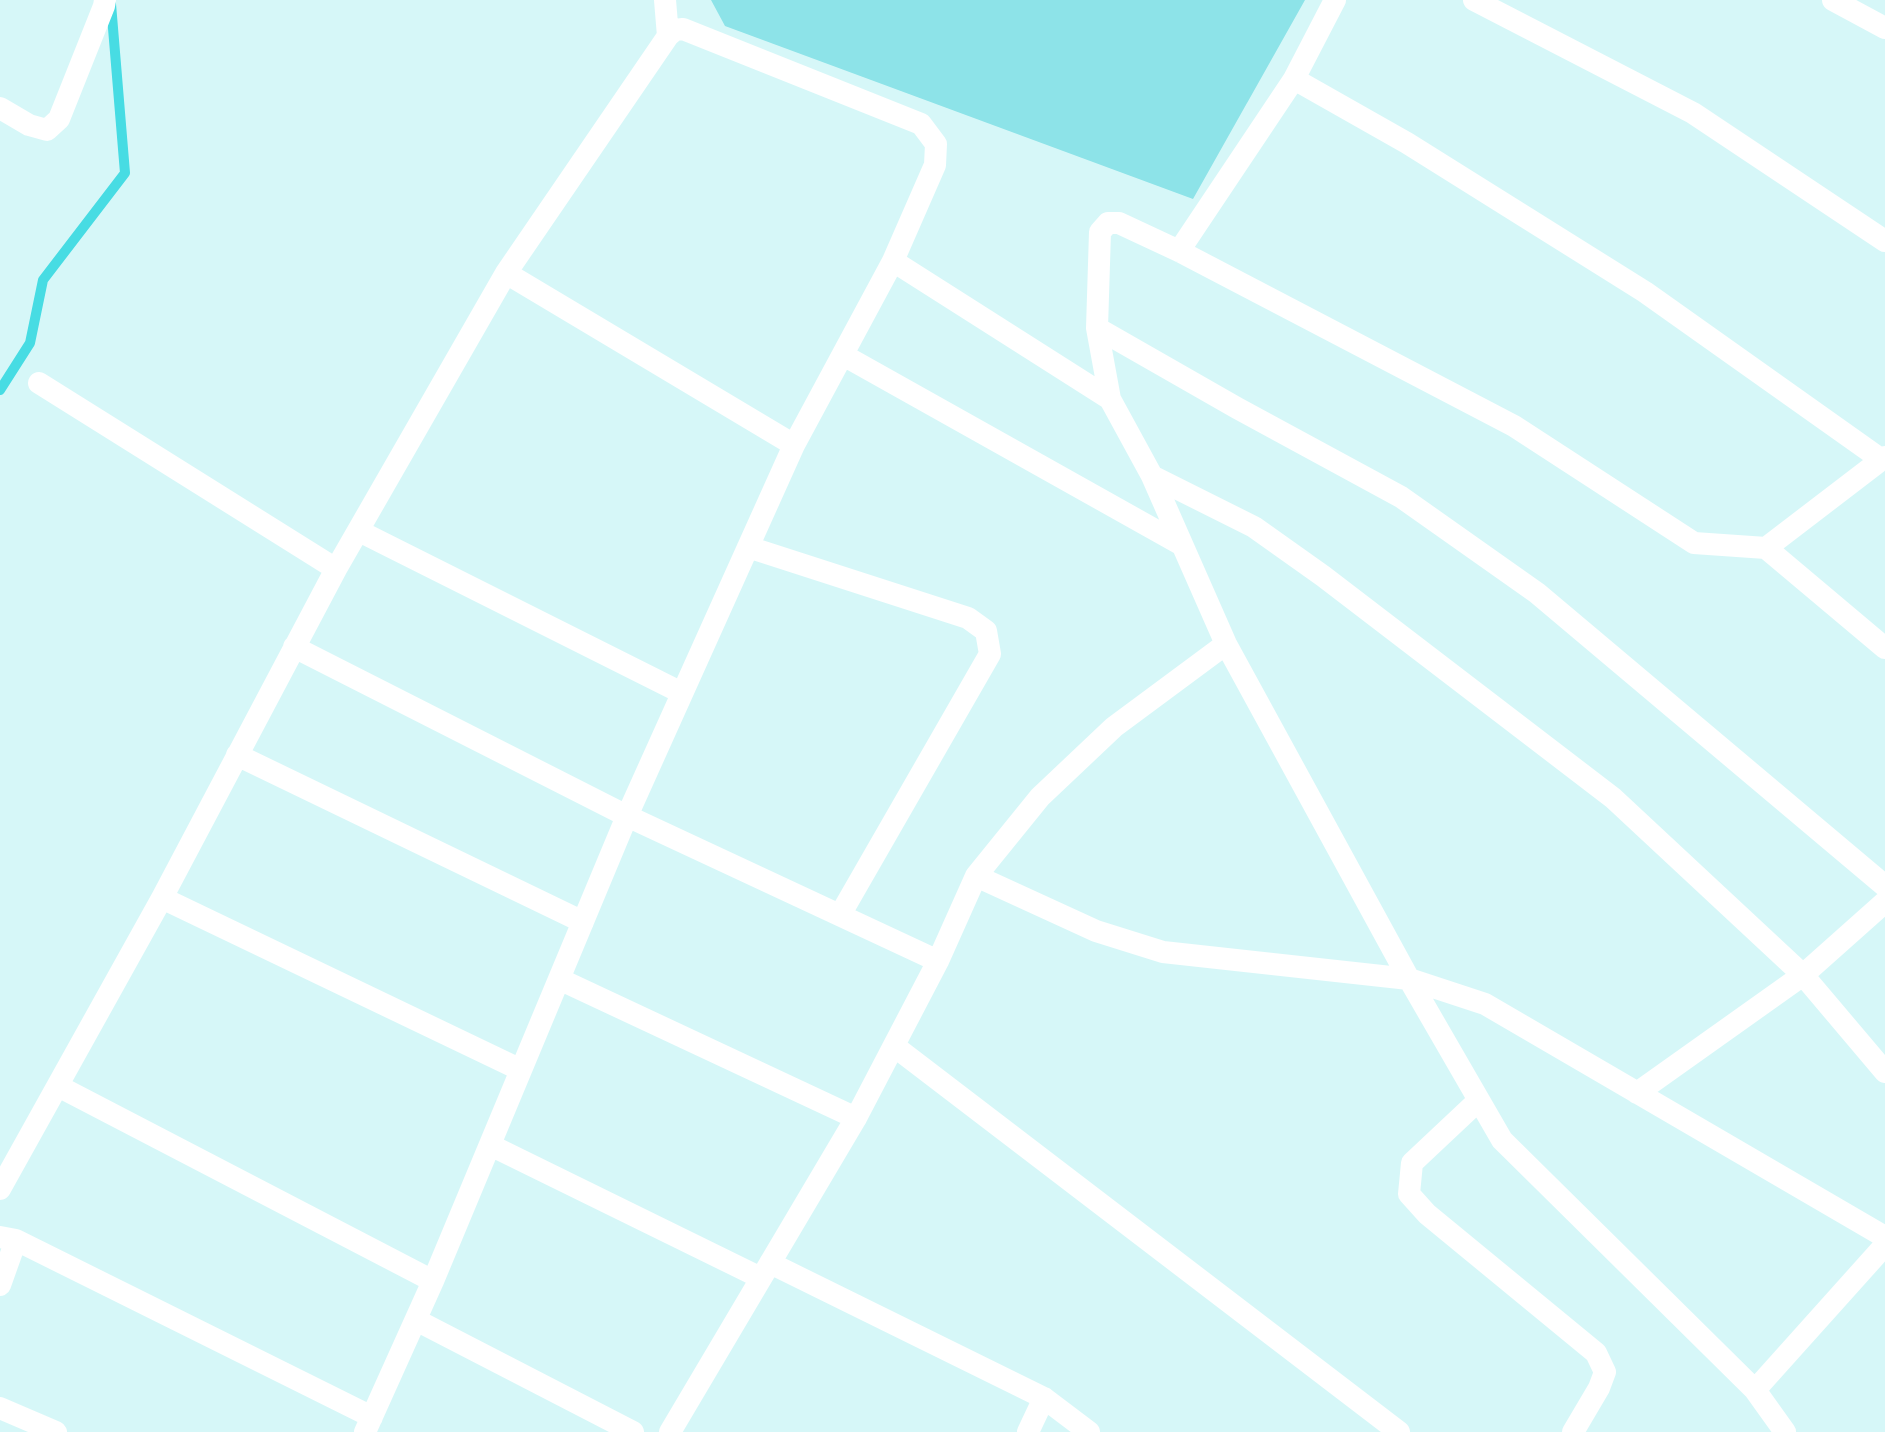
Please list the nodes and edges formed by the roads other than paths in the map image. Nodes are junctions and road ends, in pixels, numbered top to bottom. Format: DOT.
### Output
graph roads {
  1 [pos="105,0"];
  2 [pos="665,0"];
  3 [pos="1335,0"];
  4 [pos="1474,0"];
  5 [pos="1833,0"];
  6 [pos="1885,28"];
  7 [pos="668,36"];
  8 [pos="1294,79"];
  9 [pos="0,108"];
  10 [pos="1885,241"];
  11 [pos="1179,251"];
  12 [pos="893,261"];
  13 [pos="506,273"];
  14 [pos="1097,328"];
  15 [pos="843,355"];
  16 [pos="40,383"];
  17 [pos="1110,399"];
  18 [pos="794,445"];
  19 [pos="1884,458"];
  20 [pos="1152,476"];
  21 [pos="360,531"];
  22 [pos="1182,545"];
  23 [pos="748,547"];
  24 [pos="1766,548"];
  25 [pos="336,570"];
  26 [pos="1226,644"];
  27 [pos="294,647"];
  28 [pos="1885,648"];
  29 [pos="682,693"];
  30 [pos="237,755"];
  31 [pos="627,816"];
  32 [pos="976,876"];
  33 [pos="1885,886"];
  34 [pos="162,898"];
  35 [pos="1885,902"];
  36 [pos="840,915"];
  37 [pos="583,922"];
  38 [pos="938,961"];
  39 [pos="1803,974"];
  40 [pos="559,979"];
  41 [pos="1409,979"];
  42 [pos="894,1046"];
  43 [pos="521,1070"];
  44 [pos="1885,1072"];
  45 [pos="58,1086"];
  46 [pos="1637,1093"];
  47 [pos="1479,1100"];
  48 [pos="856,1118"];
  49 [pos="490,1145"];
  50 [pos="0,1189"];
  51 [pos="1885,1237"];
  52 [pos="8,1238"];
  53 [pos="1885,1245"];
  54 [pos="765,1271"];
  55 [pos="433,1281"];
  56 [pos="0,1285"];
  57 [pos="416,1320"];
  58 [pos="1755,1390"];
  59 [pos="1044,1398"];
  60 [pos="0,1408"];
  61 [pos="369,1424"];
  62 [pos="56,1432"];
  63 [pos="633,1432"];
  64 [pos="670,1432"];
  65 [pos="1028,1432"];
  66 [pos="1089,1432"];
  67 [pos="1399,1432"];
  68 [pos="1573,1432"];
  69 [pos="1785,1432"];
  1 -- 9 [label="street"];
  2 -- 7 [label="street"];
  3 -- 8 [label="street"];
  4 -- 10 [label="street"];
  5 -- 6 [label="street"];
  7 -- 12 [label="street"];
  7 -- 13 [label="street"];
  8 -- 11 [label="street"];
  8 -- 19 [label="street"];
  11 -- 14 [label="street"];
  11 -- 24 [label="street"];
  12 -- 15 [label="street"];
  12 -- 17 [label="street"];
  13 -- 18 [label="street"];
  13 -- 21 [label="street"];
  14 -- 17 [label="street"];
  14 -- 33 [label="street"];
  15 -- 18 [label="street"];
  15 -- 22 [label="street"];
  16 -- 25 [label="street"];
  17 -- 20 [label="street"];
  18 -- 23 [label="street"];
  19 -- 24 [label="street"];
  20 -- 22 [label="street"];
  20 -- 39 [label="street"];
  21 -- 25 [label="street"];
  21 -- 29 [label="street"];
  22 -- 26 [label="street"];
  23 -- 29 [label="street"];
  23 -- 36 [label="street"];
  24 -- 28 [label="street"];
  25 -- 27 [label="street"];
  26 -- 32 [label="street"];
  26 -- 41 [label="street"];
  27 -- 30 [label="street"];
  27 -- 31 [label="street"];
  29 -- 31 [label="street"];
  30 -- 34 [label="street"];
  30 -- 37 [label="street"];
  31 -- 36 [label="street"];
  31 -- 37 [label="street"];
  32 -- 38 [label="street"];
  32 -- 41 [label="street"];
  34 -- 43 [label="street"];
  34 -- 45 [label="street"];
  35 -- 39 [label="street"];
  36 -- 38 [label="street"];
  37 -- 40 [label="street"];
  38 -- 42 [label="street"];
  39 -- 44 [label="street"];
  39 -- 46 [label="street"];
  40 -- 43 [label="street"];
  40 -- 48 [label="street"];
  41 -- 46 [label="street"];
  41 -- 47 [label="street"];
  42 -- 48 [label="street"];
  42 -- 67 [label="street"];
  43 -- 49 [label="street"];
  45 -- 50 [label="street"];
  45 -- 55 [label="street"];
  46 -- 51 [label="street"];
  47 -- 58 [label="street"];
  47 -- 68 [label="street"];
  48 -- 54 [label="street"];
  49 -- 54 [label="street"];
  49 -- 55 [label="street"];
  52 -- 56 [label="street"];
  52 -- 61 [label="street"];
  53 -- 58 [label="street"];
  54 -- 59 [label="street"];
  54 -- 64 [label="street"];
  55 -- 57 [label="street"];
  57 -- 61 [label="street"];
  57 -- 63 [label="street"];
  58 -- 69 [label="street"];
  59 -- 65 [label="street"];
  59 -- 66 [label="street"];
  60 -- 62 [label="street"];
}
